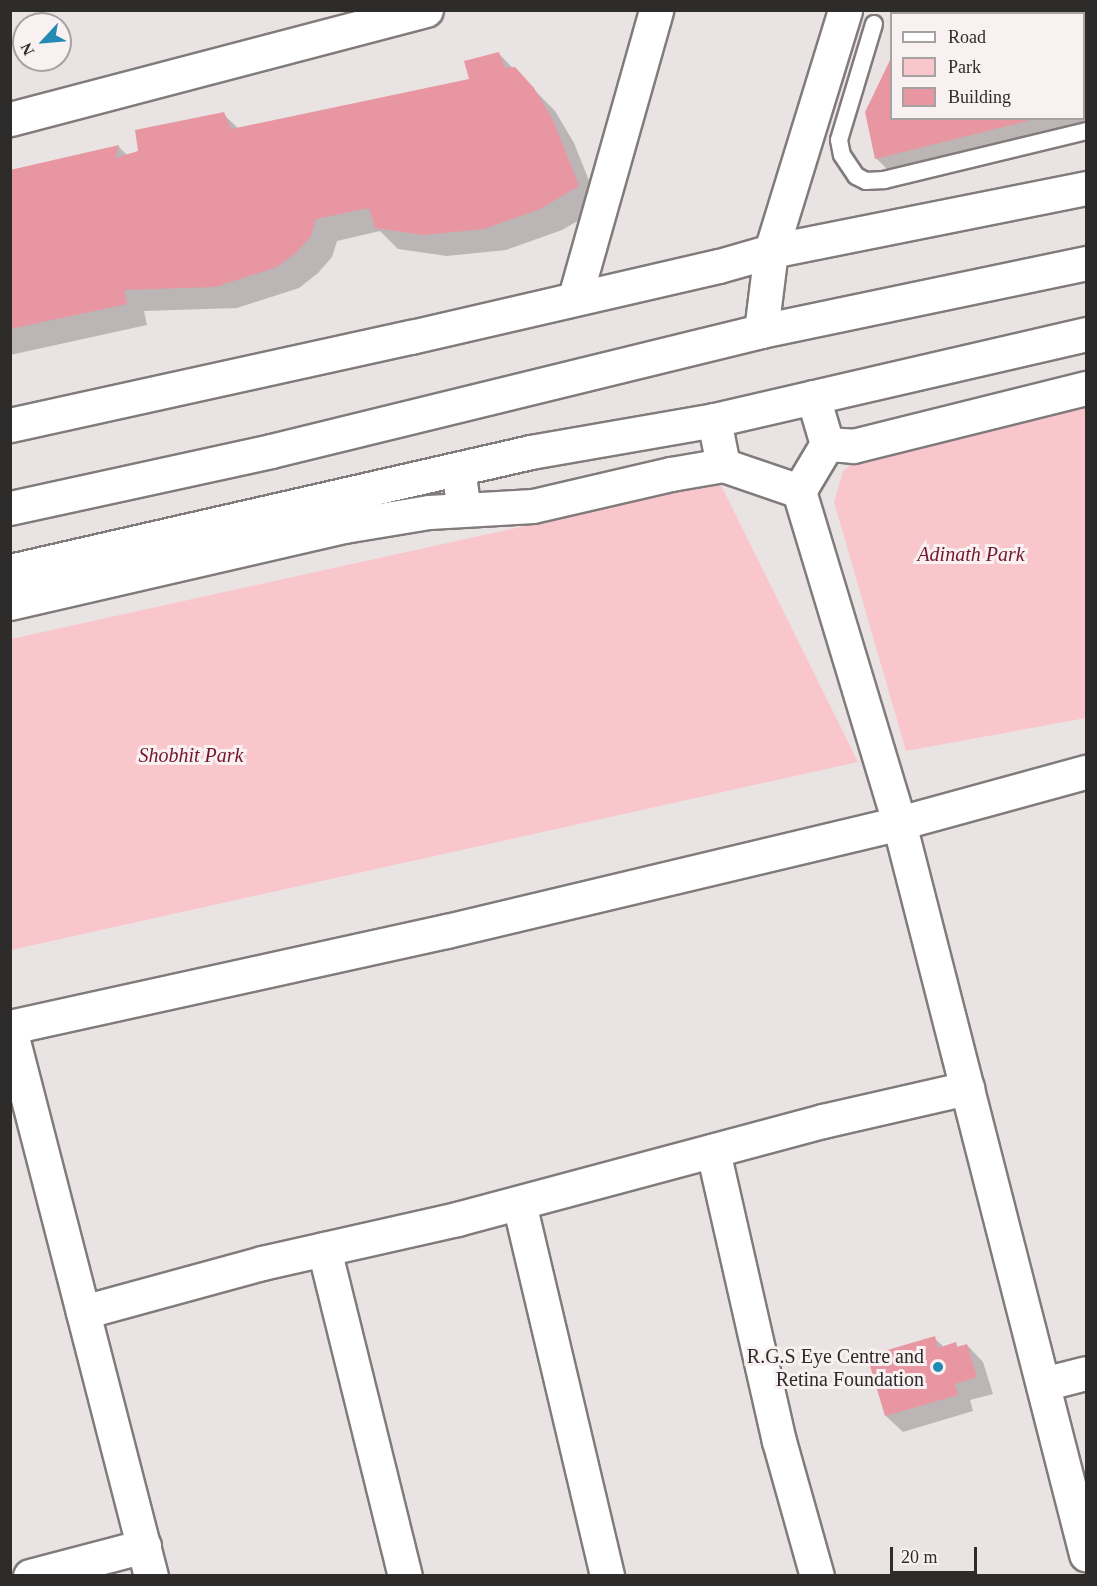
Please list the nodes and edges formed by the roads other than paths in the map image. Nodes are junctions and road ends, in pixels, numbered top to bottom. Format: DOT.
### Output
graph roads {
  1 [pos="426,10"];
  2 [pos="656,10"];
  3 [pos="860,17"];
  4 [pos="10,119"];
  5 [pos="1086,131"];
  6 [pos="1086,188"];
  7 [pos="771,251"];
  8 [pos="1086,263"];
  9 [pos="575,297"];
  10 [pos="761,332"];
  11 [pos="1086,334"];
  12 [pos="1086,388"];
  13 [pos="813,397"];
  14 [pos="714,420"];
  15 [pos="10,425"];
  16 [pos="827,444"];
  17 [pos="723,465"];
  18 [pos="458,469"];
  19 [pos="799,490"];
  20 [pos="10,508"];
  21 [pos="464,510"];
  22 [pos="10,571"];
  23 [pos="10,603"];
  24 [pos="1086,772"];
  25 [pos="899,823"];
  26 [pos="10,1028"];
  27 [pos="967,1088"];
  28 [pos="714,1151"];
  29 [pos="519,1203"];
  30 [pos="324,1250"];
  31 [pos="83,1312"];
  32 [pos="1086,1373"];
  33 [pos="1043,1384"];
  34 [pos="1086,1554"];
  35 [pos="147,1561"];
  36 [pos="30,1575"];
  37 [pos="405,1575"];
  38 [pos="607,1575"];
  39 [pos="817,1575"];
  1 -- 4 [label="street"];
  2 -- 9 [label="street"];
  3 -- 5 [label="lane"];
  3 -- 7 [label="street"];
  6 -- 7 [label="street"];
  7 -- 9 [label="street"];
  7 -- 10 [label="street"];
  8 -- 10 [label="street"];
  9 -- 15 [label="street"];
  10 -- 20 [label="street"];
  11 -- 13 [label="street"];
  12 -- 16 [label="street"];
  13 -- 14 [label="street"];
  13 -- 16 [label="street"];
  14 -- 17 [label="street"];
  14 -- 18 [label="street"];
  16 -- 19 [label="street"];
  17 -- 19 [label="street"];
  17 -- 21 [label="street"];
  18 -- 21 [label="street"];
  18 -- 22 [label="street"];
  19 -- 25 [label="street"];
  21 -- 23 [label="street"];
  24 -- 25 [label="street"];
  25 -- 26 [label="street"];
  25 -- 27 [label="street"];
  26 -- 31 [label="street"];
  27 -- 28 [label="street"];
  27 -- 33 [label="street"];
  28 -- 29 [label="street"];
  28 -- 39 [label="street"];
  29 -- 30 [label="street"];
  29 -- 38 [label="street"];
  30 -- 31 [label="street"];
  30 -- 37 [label="street"];
  31 -- 35 [label="street"];
  32 -- 33 [label="street"];
  33 -- 34 [label="street"];
  35 -- 36 [label="street"];
}
